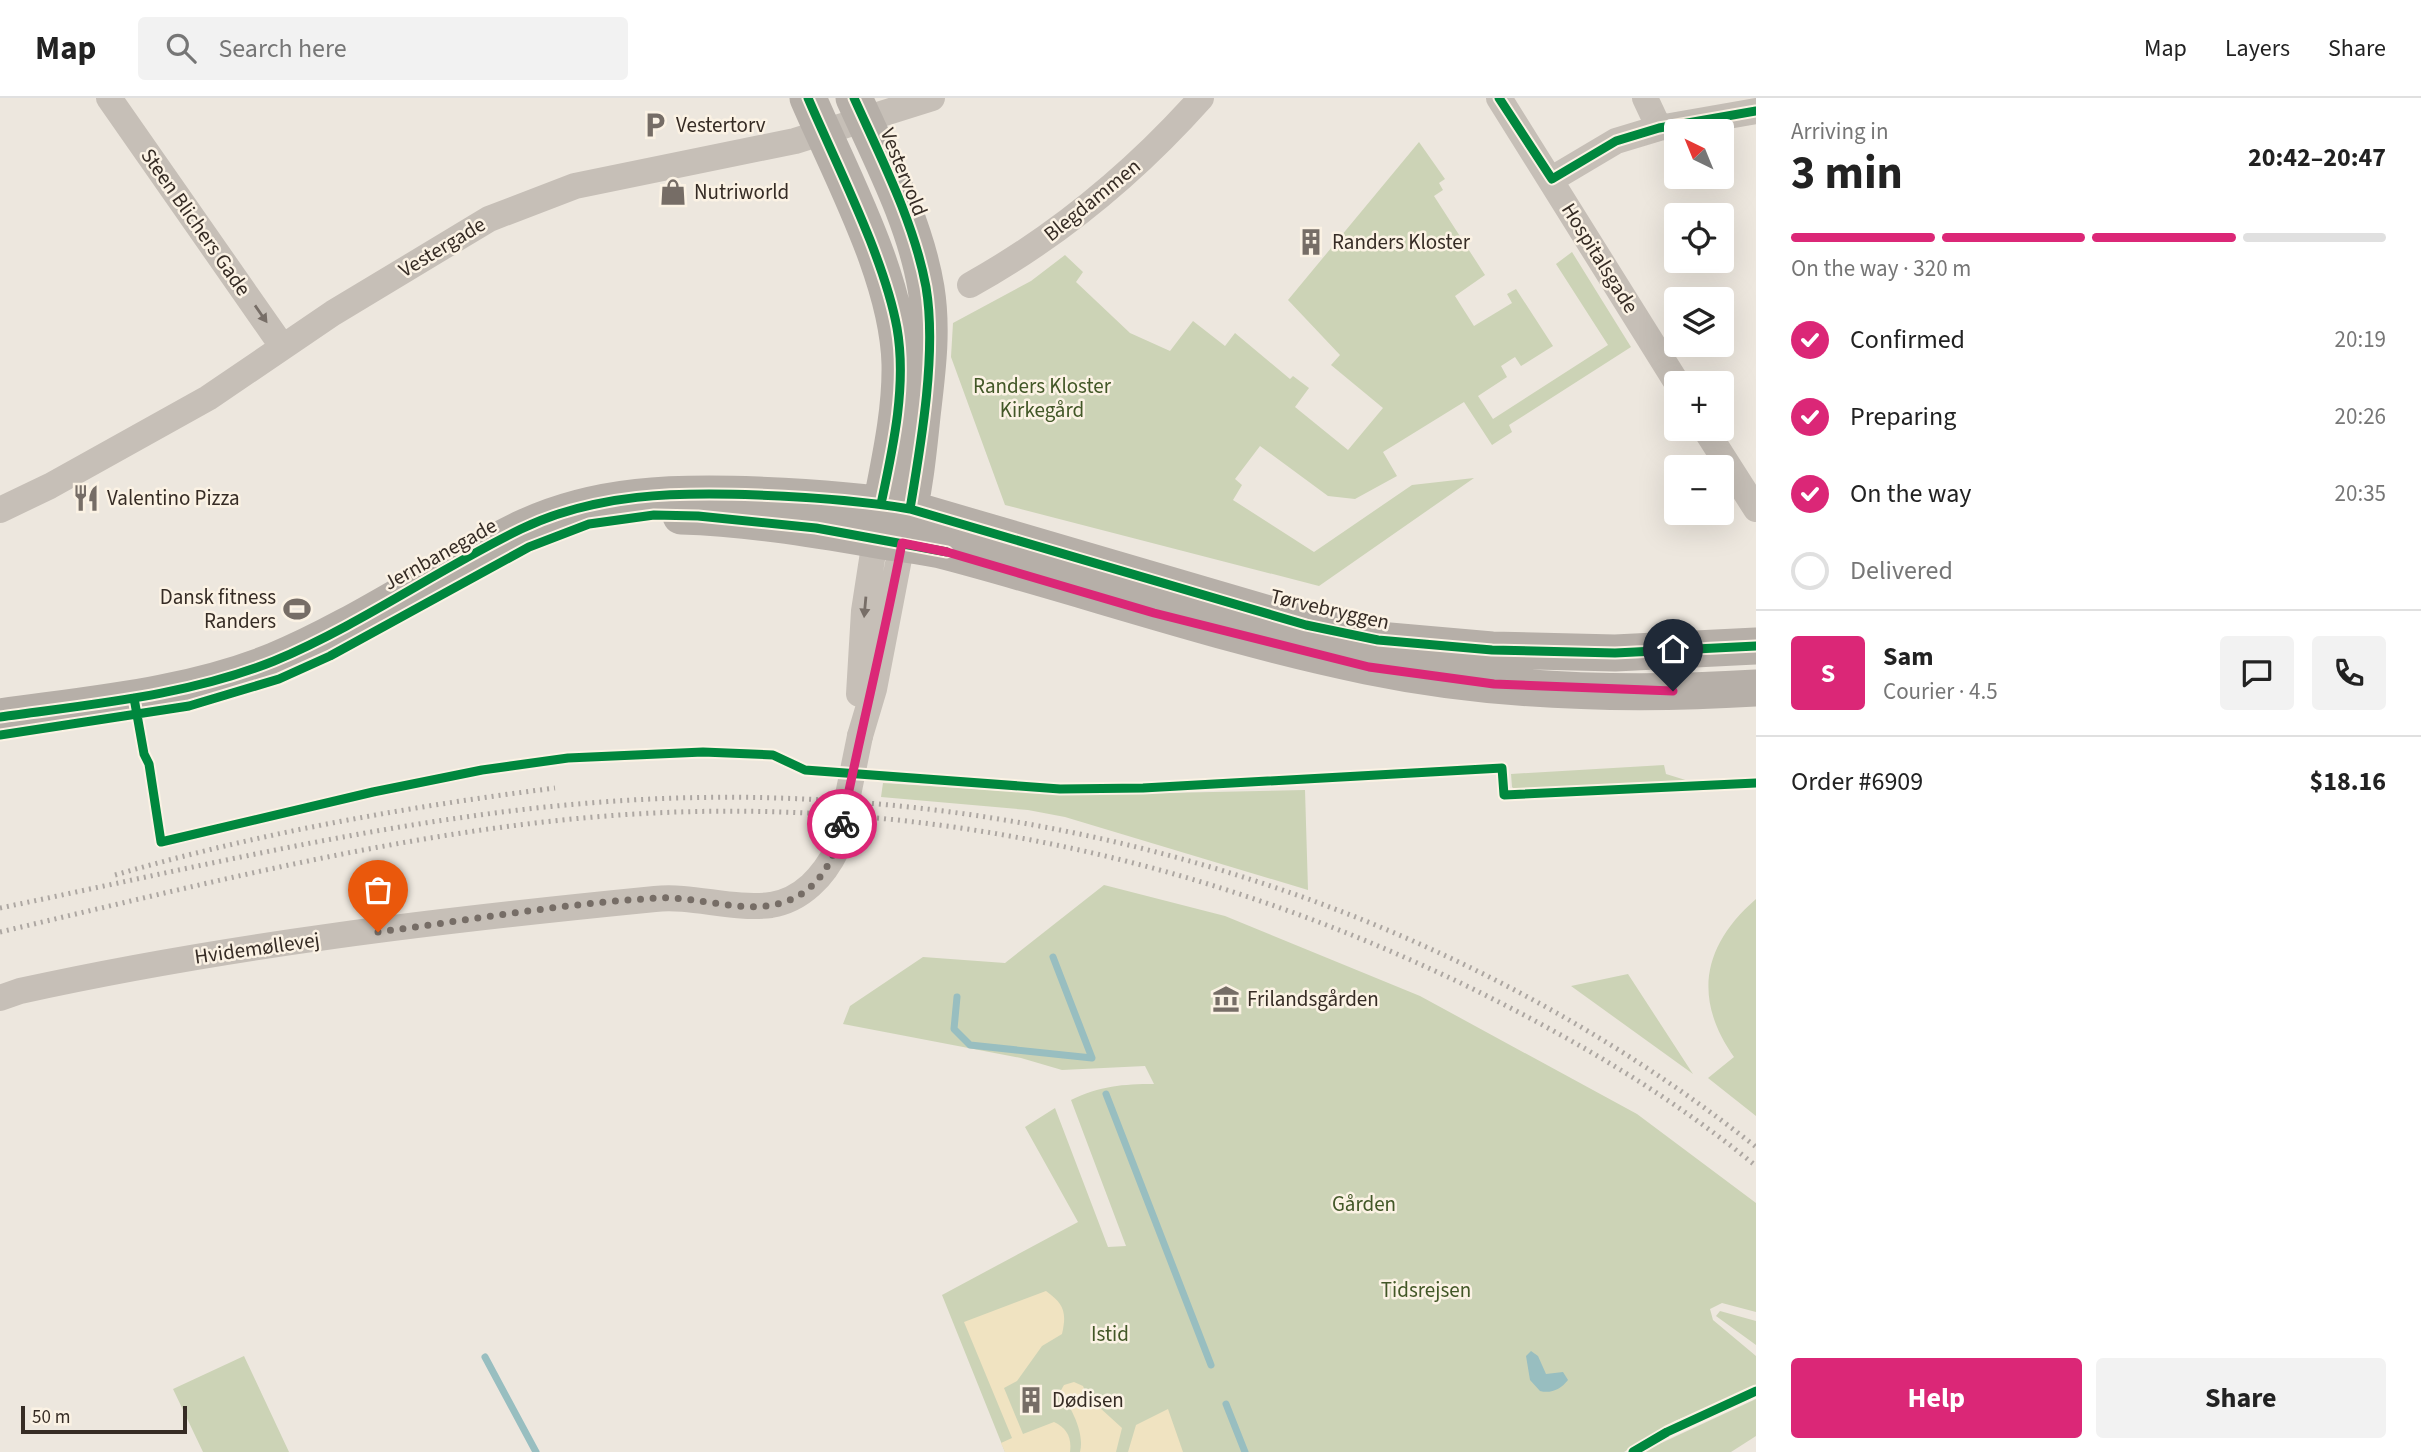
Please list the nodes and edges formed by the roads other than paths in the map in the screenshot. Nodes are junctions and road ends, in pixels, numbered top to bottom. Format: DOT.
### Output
graph roads {
  1 [pos="109,98"];
  2 [pos="808,98"];
  3 [pos="932,98"];
  4 [pos="1201,98"];
  5 [pos="1499,98"];
  6 [pos="1645,98"];
  7 [pos="859,109"];
  8 [pos="1756,111"];
  9 [pos="1659,128"];
  10 [pos="823,132"];
  11 [pos="1552,179"];
  12 [pos="970,285"];
  13 [pos="282,346"];
  14 [pos="1670,371"];
  15 [pos="1713,441"];
  16 [pos="1756,509"];
  17 [pos="0,510"];
  18 [pos="892,524"];
  19 [pos="1756,646"];
  20 [pos="1756,688"];
  21 [pos="0,717"];
  22 [pos="0,735"];
  23 [pos="0,998"];
  1 -- 13 [label="street, Steen Blichers Gade, one-way"];
  2 -- 10 [label="main road"];
  3 -- 7 [label="street, Vestergade"];
  4 -- 12 [label="street, Blegdammen"];
  5 -- 11 [label="street, Hospitalsgade"];
  6 -- 9 [label="street"];
  7 -- 10 [label="street, Vestergade"];
  7 -- 18 [label="main road, Vestervold"];
  8 -- 9 [label="street"];
  9 -- 11 [label="street"];
  10 -- 13 [label="street, Vestergade"];
  10 -- 18 [label="main road"];
  11 -- 14 [label="street, Hospitalsgade"];
  13 -- 17 [label="street, Vestergade"];
  15 -- 16 [label="street"];
  18 -- 19 [label="main road, Tørvebryggen"];
  18 -- 20 [label="main road"];
  18 -- 21 [label="main road, Jernbanegade"];
  18 -- 22 [label="main road, Jernbanegade"];
  18 -- 23 [label="street, Hvidemøllevej, bridge"];
}
